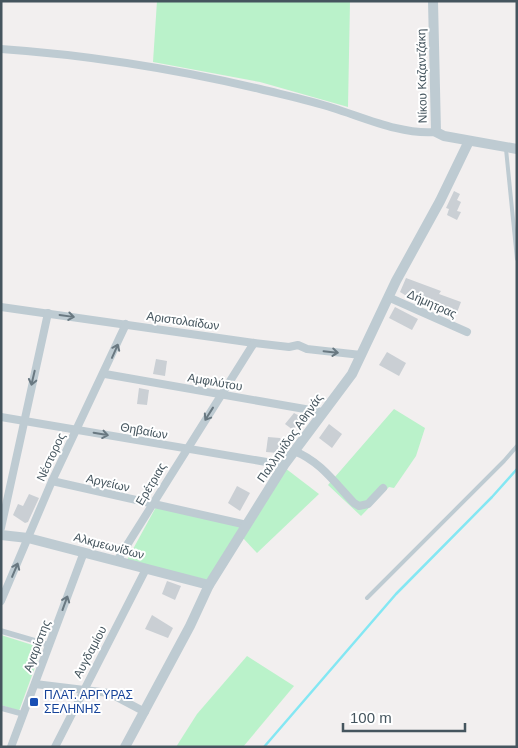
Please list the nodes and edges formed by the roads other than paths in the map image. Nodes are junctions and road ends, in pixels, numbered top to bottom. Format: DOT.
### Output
graph roads {
  1 [pos="433,1"];
  2 [pos="1,49"];
  3 [pos="436,132"];
  4 [pos="469,141"];
  5 [pos="512,148"];
  6 [pos="517,259"];
  7 [pos="388,297"];
  8 [pos="1,306"];
  9 [pos="48,313"];
  10 [pos="126,324"];
  11 [pos="467,332"];
  12 [pos="254,343"];
  13 [pos="361,355"];
  14 [pos="105,374"];
  15 [pos="221,394"];
  16 [pos="322,412"];
  17 [pos="1,417"];
  18 [pos="24,421"];
  19 [pos="76,430"];
  20 [pos="517,446"];
  21 [pos="186,449"];
  22 [pos="294,451"];
  23 [pos="284,465"];
  24 [pos="52,482"];
  25 [pos="383,488"];
  26 [pos="152,504"];
  27 [pos="248,525"];
  28 [pos="1,528"];
  29 [pos="1,535"];
  30 [pos="28,538"];
  31 [pos="84,552"];
  32 [pos="117,561"];
  33 [pos="146,569"];
  34 [pos="209,585"];
  35 [pos="367,598"];
  36 [pos="1,601"];
  37 [pos="1,631"];
  38 [pos="49,645"];
  39 [pos="35,684"];
  40 [pos="83,689"];
  41 [pos="1,708"];
  42 [pos="145,712"];
  43 [pos="23,714"];
  44 [pos="11,747"];
  45 [pos="55,747"];
  46 [pos="125,747"];
  1 -- 3 [label="street, Νίκου Καζαντζάκη"];
  2 -- 3 [label="street"];
  3 -- 4 [label="street, Νίκου Καζαντζάκη"];
  4 -- 5 [label="street, Νίκου Καζαντζάκη"];
  4 -- 7 [label="street, Παλληνίδος Αθηνάς"];
  5 -- 6 [label="lane"];
  7 -- 11 [label="street, Δήμητρας"];
  7 -- 13 [label="street, Παλληνίδος Αθηνάς"];
  8 -- 9 [label="street, Αριστολαίδων"];
  9 -- 10 [label="street, Αριστολαίδων, one-way"];
  9 -- 18 [label="street, one-way"];
  10 -- 12 [label="street, Αριστολαίδων"];
  14 -- 10 [label="street, Νέστορος, one-way"];
  12 -- 13 [label="street, Αριστολαίδων, one-way"];
  12 -- 15 [label="street, Ερέτριας"];
  13 -- 16 [label="street, Παλληνίδος Αθηνάς"];
  14 -- 15 [label="street, Αμφιλύτου"];
  14 -- 19 [label="street, Νέστορος"];
  15 -- 16 [label="street, Αμφιλύτου"];
  15 -- 21 [label="street, Ερέτριας, one-way"];
  16 -- 22 [label="street, Παλληνίδος Αθηνάς"];
  17 -- 18 [label="street, Θηβαίων"];
  18 -- 19 [label="street, Θηβαίων"];
  18 -- 28 [label="street"];
  19 -- 21 [label="street, Θηβαίων, one-way"];
  19 -- 24 [label="street, Νέστορος"];
  20 -- 35 [label="lane"];
  21 -- 23 [label="street, Θηβαίων"];
  21 -- 26 [label="street, Ερέτριας"];
  22 -- 23 [label="street, Παλληνίδος Αθηνάς"];
  22 -- 25 [label="street"];
  23 -- 27 [label="street, Παλληνίδος Αθηνάς"];
  24 -- 26 [label="street, Αργείων"];
  24 -- 30 [label="street, Νέστορος"];
  26 -- 27 [label="street, Αργείων"];
  26 -- 32 [label="street, Ερέτριας"];
  27 -- 34 [label="street, Παλληνίδος Αθηνάς"];
  29 -- 30 [label="street, Αλκμεωνίδων"];
  30 -- 31 [label="street, Αλκμεωνίδων"];
  36 -- 30 [label="street, Νέστορος, one-way"];
  31 -- 32 [label="street, Αλκμεωνίδων"];
  38 -- 31 [label="street, Αγαρίστης, one-way"];
  32 -- 33 [label="street, Αλκμεωνίδων"];
  33 -- 34 [label="street, Αλκμεωνίδων"];
  33 -- 40 [label="street, Αυγδαμίου"];
  34 -- 42 [label="street, Παλληνίδος Αθηνάς"];
  37 -- 38 [label="street"];
  38 -- 39 [label="street, Αγαρίστης"];
  39 -- 40 [label="street"];
  39 -- 43 [label="street, Αγαρίστης"];
  40 -- 42 [label="street"];
  40 -- 45 [label="street, Αυγδαμίου"];
  41 -- 43 [label="street"];
  42 -- 46 [label="street, Παλληνίδος Αθηνάς"];
  43 -- 44 [label="street, Αγαρίστης"];
}
